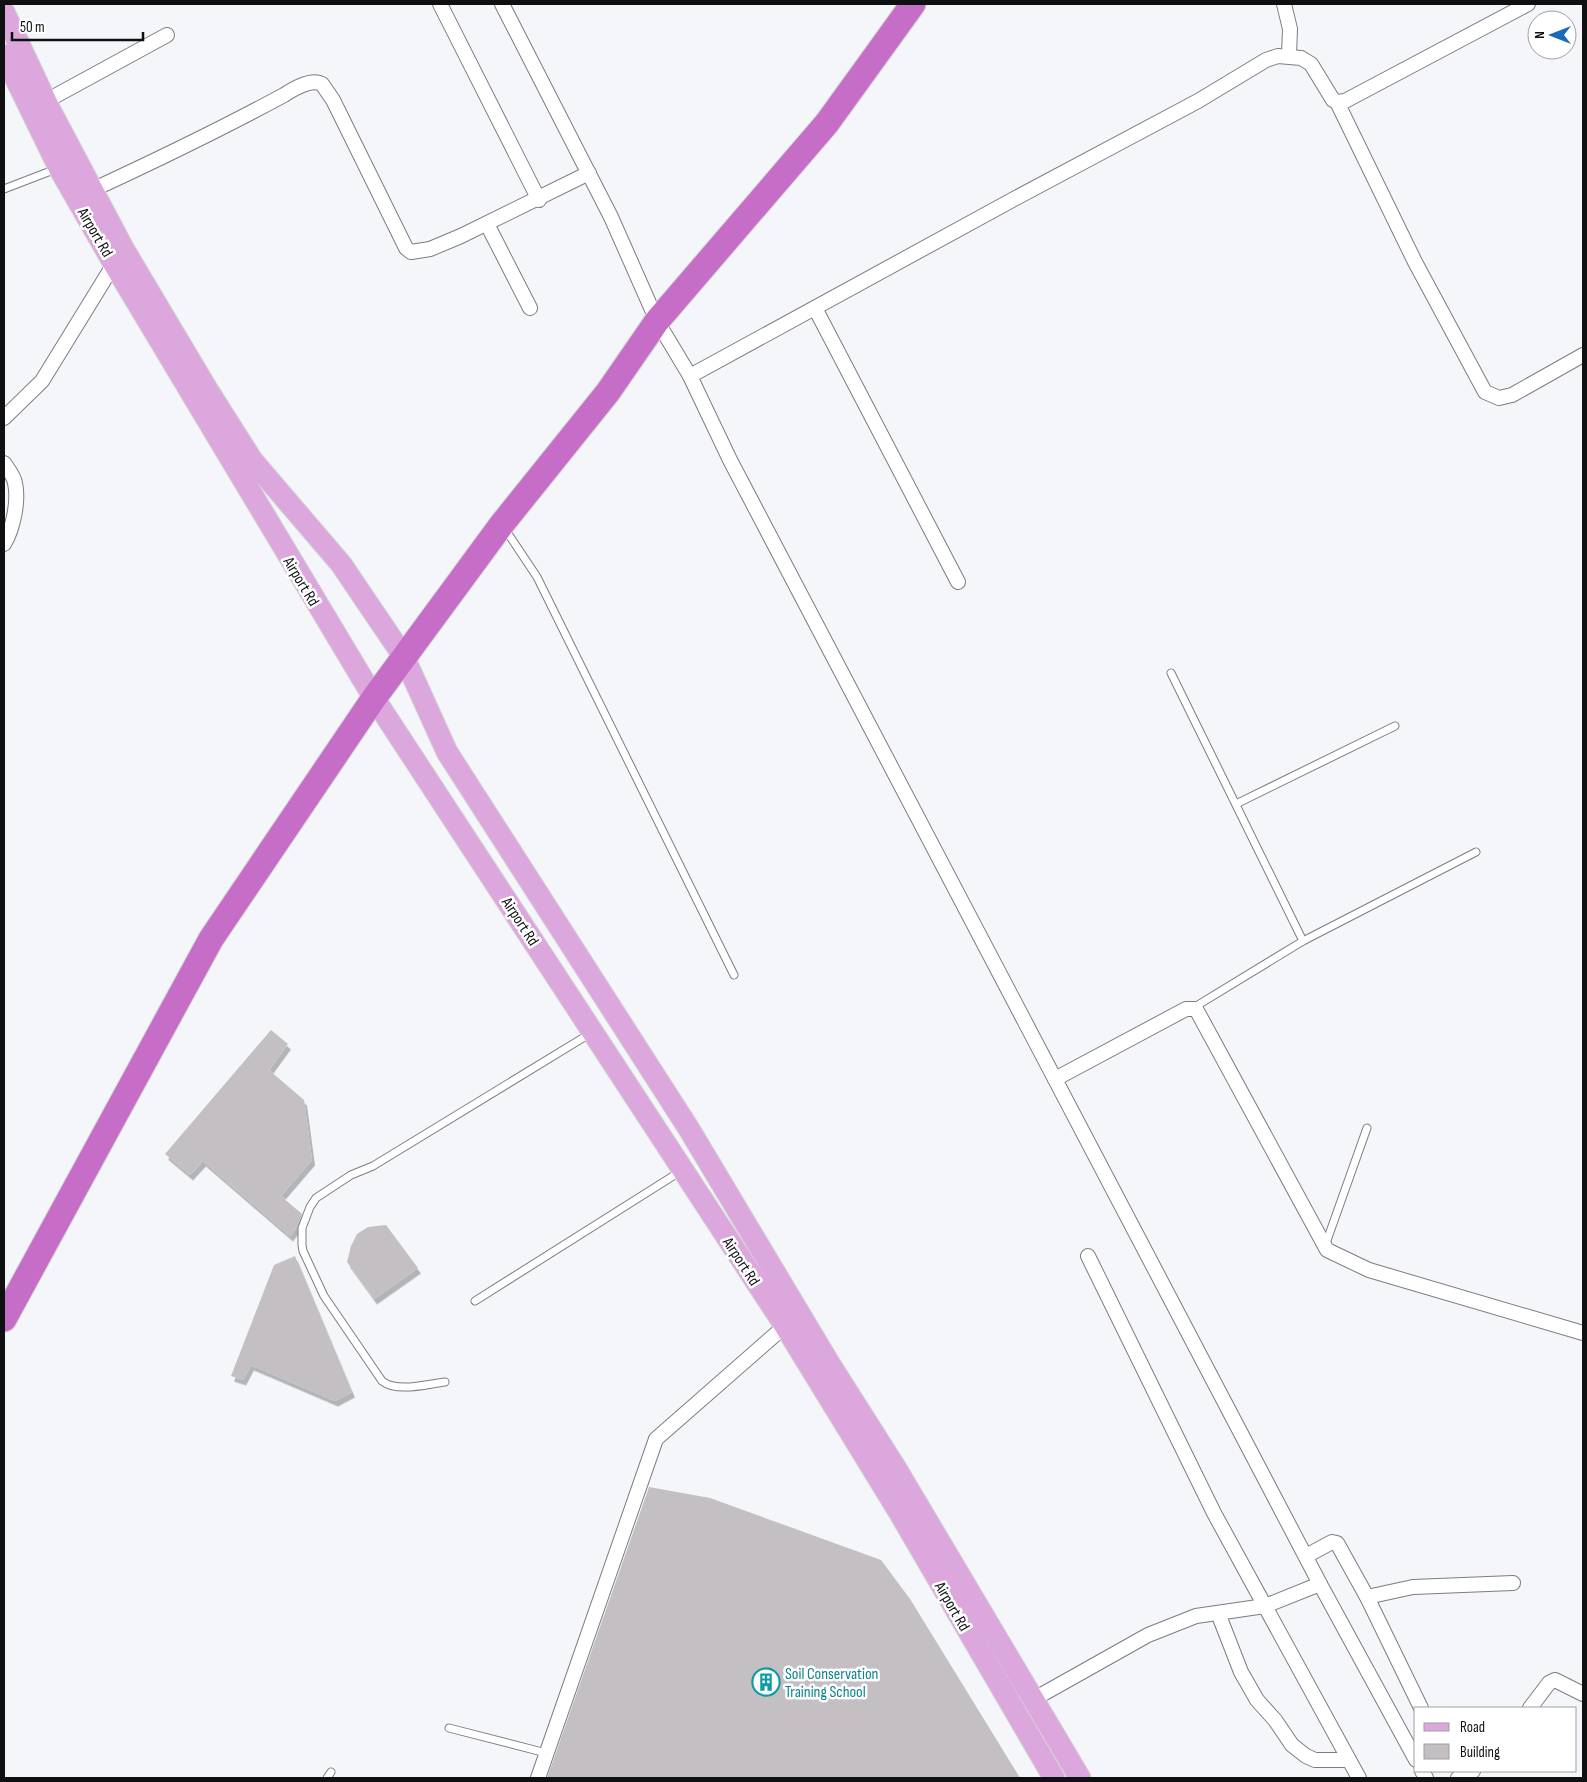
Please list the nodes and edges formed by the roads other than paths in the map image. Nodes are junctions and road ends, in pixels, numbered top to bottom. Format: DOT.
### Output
graph roads {
  1 [pos="440,4"];
  2 [pos="502,4"];
  3 [pos="913,4"];
  4 [pos="1284,4"];
  5 [pos="1528,4"];
  6 [pos="4,12"];
  7 [pos="166,35"];
  8 [pos="4,55"];
  9 [pos="1289,55"];
  10 [pos="46,101"];
  11 [pos="1338,102"];
  12 [pos="59,168"];
  13 [pos="588,173"];
  14 [pos="4,189"];
  15 [pos="92,190"];
  16 [pos="539,200"];
  17 [pos="487,224"];
  18 [pos="114,264"];
  19 [pos="530,308"];
  20 [pos="815,308"];
  21 [pos="658,321"];
  22 [pos="1583,355"];
  23 [pos="690,376"];
  24 [pos="4,418"];
  25 [pos="4,463"];
  26 [pos="502,524"];
  27 [pos="4,544"];
  28 [pos="958,582"];
  29 [pos="404,657"];
  30 [pos="1171,673"];
  31 [pos="374,698"];
  32 [pos="1395,726"];
  33 [pos="1236,804"];
  34 [pos="1476,852"];
  35 [pos="1303,942"];
  36 [pos="734,975"];
  37 [pos="1193,1008"];
  38 [pos="593,1032"];
  39 [pos="1055,1078"];
  40 [pos="1367,1128"];
  41 [pos="683,1170"];
  42 [pos="1325,1247"];
  43 [pos="1088,1256"];
  44 [pos="474,1301"];
  45 [pos="4,1319"];
  46 [pos="785,1326"];
  47 [pos="1583,1334"];
  48 [pos="445,1382"];
  49 [pos="1306,1556"];
  50 [pos="1513,1583"];
  51 [pos="1320,1584"];
  52 [pos="1366,1597"];
  53 [pos="1265,1606"];
  54 [pos="1218,1613"];
  55 [pos="1583,1694"];
  56 [pos="1034,1699"];
  57 [pos="1421,1707"];
  58 [pos="1531,1707"];
  59 [pos="449,1728"];
  60 [pos="546,1753"];
  61 [pos="1414,1756"];
  62 [pos="1349,1760"];
  63 [pos="538,1778"];
  64 [pos="1054,1778"];
  65 [pos="1080,1778"];
  66 [pos="1359,1778"];
  1 -- 16 [label="street"];
  2 -- 13 [label="street"];
  3 -- 21 [label="highway"];
  4 -- 9 [label="street"];
  5 -- 11 [label="street"];
  6 -- 10 [label="main road"];
  7 -- 10 [label="street"];
  8 -- 12 [label="main road, Airport Rd"];
  9 -- 11 [label="street"];
  9 -- 20 [label="street"];
  10 -- 15 [label="main road"];
  11 -- 22 [label="street"];
  12 -- 14 [label="lane"];
  12 -- 18 [label="main road, Airport Rd"];
  13 -- 16 [label="street"];
  13 -- 21 [label="street"];
  15 -- 17 [label="street"];
  15 -- 29 [label="main road"];
  16 -- 17 [label="street"];
  17 -- 19 [label="street"];
  18 -- 24 [label="street"];
  18 -- 31 [label="main road, Airport Rd"];
  20 -- 23 [label="street"];
  20 -- 28 [label="street"];
  21 -- 23 [label="street"];
  21 -- 26 [label="highway"];
  23 -- 39 [label="street"];
  25 -- 27 [label="street"];
  26 -- 29 [label="highway"];
  26 -- 36 [label="lane"];
  29 -- 31 [label="highway"];
  29 -- 56 [label="main road"];
  30 -- 33 [label="lane"];
  31 -- 38 [label="main road, Airport Rd"];
  31 -- 45 [label="highway"];
  32 -- 33 [label="lane"];
  33 -- 35 [label="lane"];
  34 -- 35 [label="lane"];
  35 -- 37 [label="lane"];
  37 -- 39 [label="street"];
  37 -- 42 [label="street"];
  38 -- 41 [label="main road, Airport Rd"];
  38 -- 48 [label="lane"];
  39 -- 49 [label="street"];
  40 -- 42 [label="lane"];
  41 -- 44 [label="lane"];
  41 -- 46 [label="main road, Airport Rd"];
  42 -- 47 [label="street"];
  43 -- 53 [label="street"];
  46 -- 60 [label="street"];
  46 -- 64 [label="main road, Airport Rd"];
  49 -- 51 [label="street"];
  49 -- 52 [label="street"];
  50 -- 52 [label="street"];
  51 -- 53 [label="street"];
  51 -- 61 [label="street"];
  52 -- 57 [label="street"];
  53 -- 54 [label="street"];
  53 -- 62 [label="street"];
  54 -- 56 [label="street"];
  54 -- 62 [label="street"];
  55 -- 58 [label="street"];
  56 -- 65 [label="main road"];
  59 -- 60 [label="lane"];
  60 -- 63 [label="street"];
  62 -- 66 [label="street"];
}
